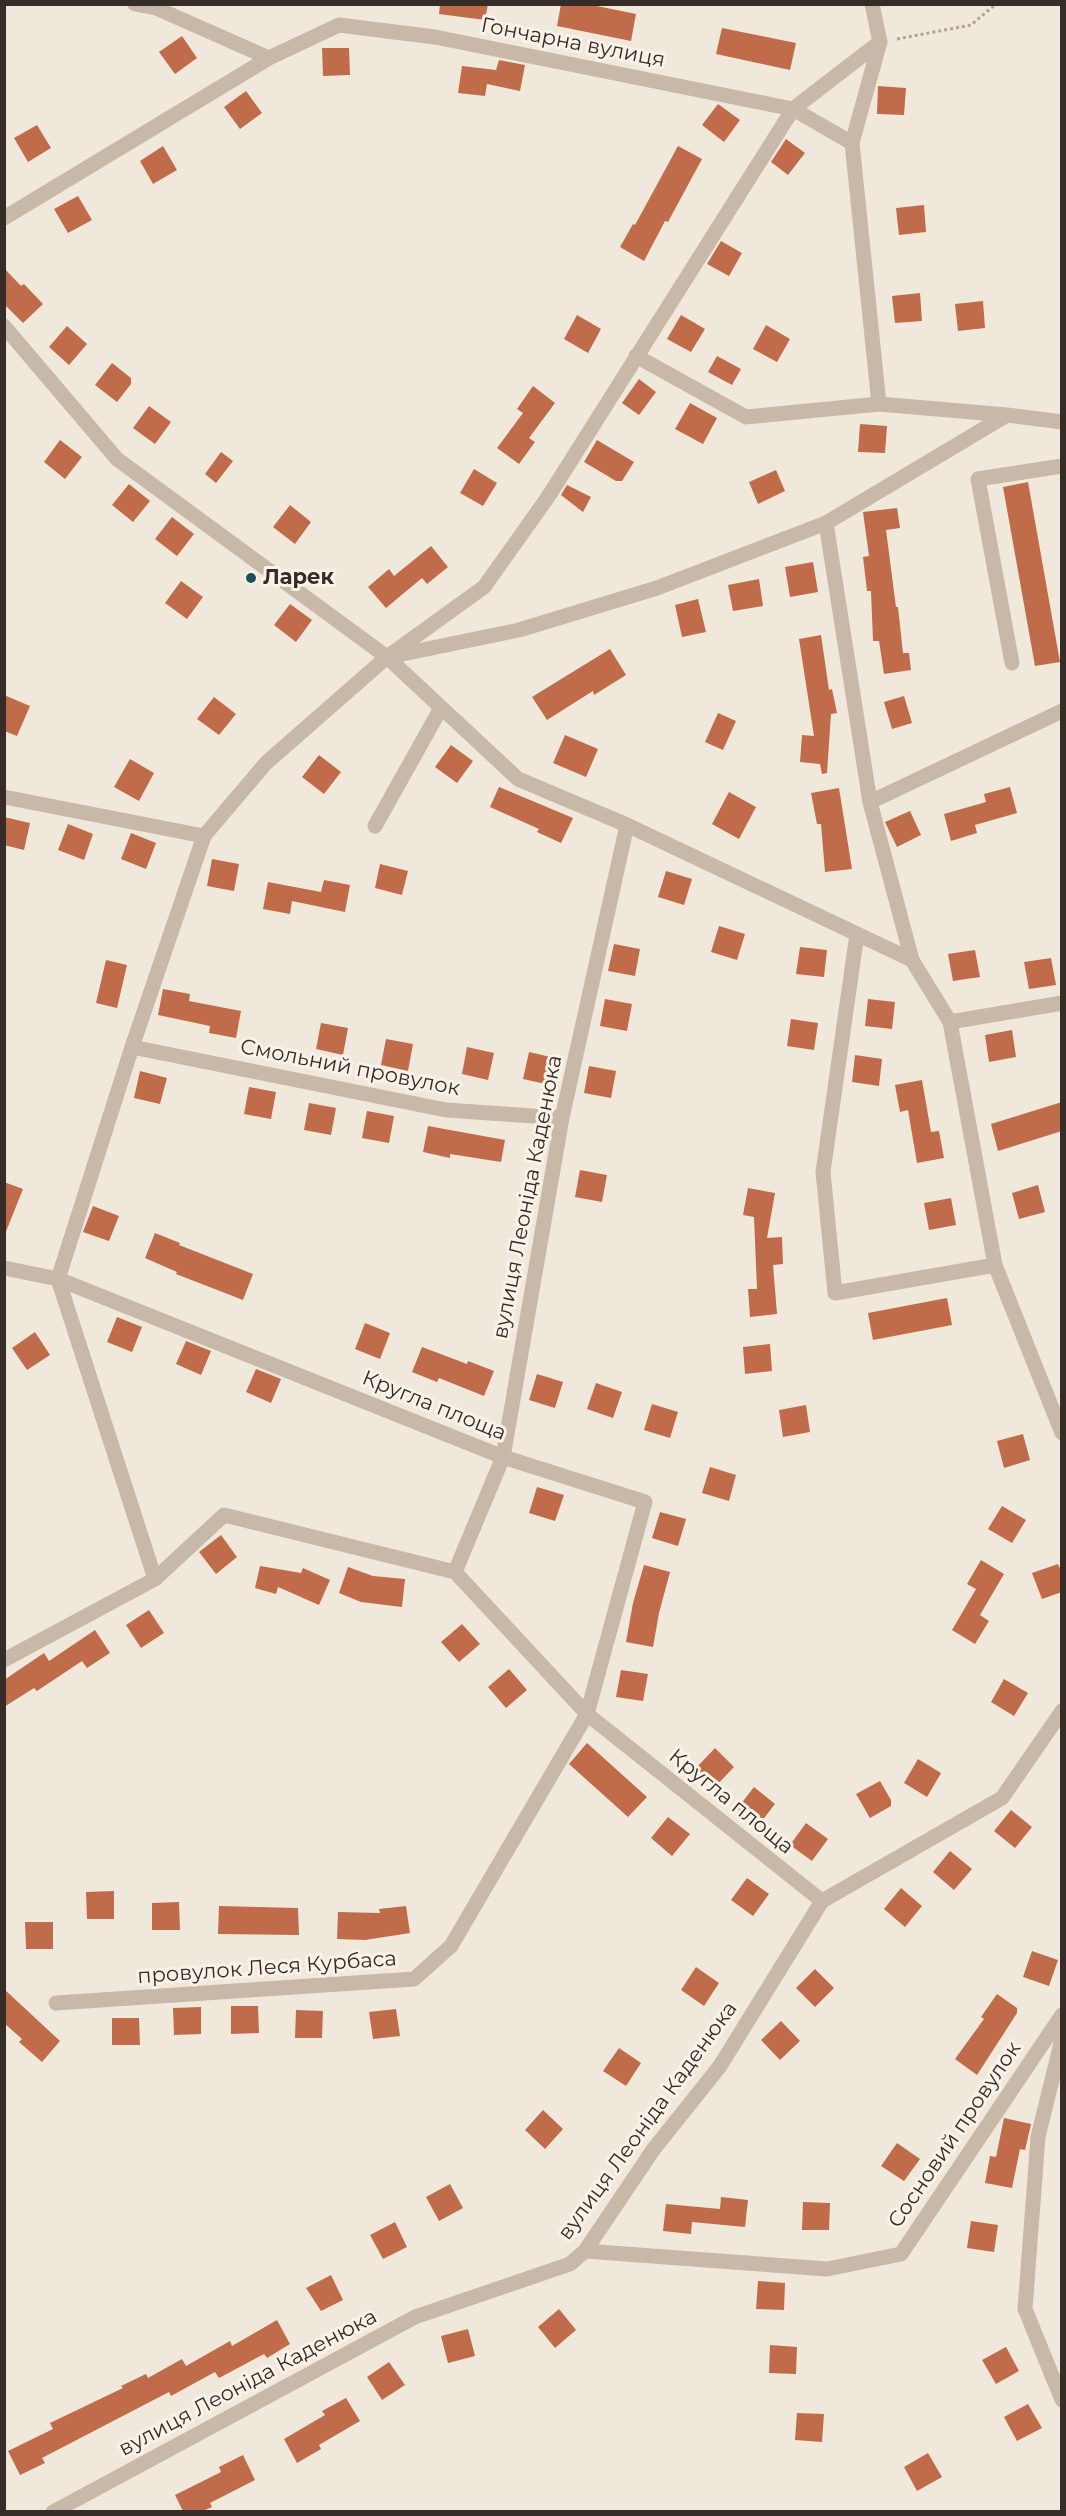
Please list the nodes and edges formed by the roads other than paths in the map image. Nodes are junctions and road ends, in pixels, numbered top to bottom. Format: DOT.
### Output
graph roads {
  1 [pos="135,4"];
  2 [pos="872,4"];
  3 [pos="880,42"];
  4 [pos="269,58"];
  5 [pos="793,109"];
  6 [pos="852,143"];
  7 [pos="4,218"];
  8 [pos="4,326"];
  9 [pos="636,356"];
  10 [pos="879,404"];
  11 [pos="1006,415"];
  12 [pos="1062,422"];
  13 [pos="1062,466"];
  14 [pos="826,523"];
  15 [pos="387,657"];
  16 [pos="1012,663"];
  17 [pos="441,708"];
  18 [pos="1062,711"];
  19 [pos="4,797"];
  20 [pos="870,802"];
  21 [pos="627,825"];
  22 [pos="375,826"];
  23 [pos="204,836"];
  24 [pos="857,934"];
  25 [pos="912,960"];
  26 [pos="1062,1003"];
  27 [pos="950,1022"];
  28 [pos="132,1047"];
  29 [pos="562,1118"];
  30 [pos="995,1265"];
  31 [pos="8,1270"];
  32 [pos="58,1279"];
  33 [pos="1062,1433"];
  34 [pos="502,1457"];
  35 [pos="455,1572"];
  36 [pos="155,1579"];
  37 [pos="4,1660"];
  38 [pos="1062,1711"];
  39 [pos="587,1714"];
  40 [pos="822,1901"];
  41 [pos="56,2003"];
  42 [pos="1062,2015"];
  43 [pos="1062,2039"];
  44 [pos="585,2251"];
  45 [pos="1062,2400"];
  46 [pos="52,2511"];
  1 -- 4 [label="street"];
  2 -- 3 [label="street"];
  3 -- 5 [label="street"];
  3 -- 6 [label="street"];
  4 -- 5 [label="street, Гончарна вулиця"];
  4 -- 7 [label="street, Гончарна вулиця"];
  5 -- 6 [label="street, Гончарна вулиця"];
  5 -- 9 [label="street"];
  6 -- 10 [label="street"];
  8 -- 15 [label="street"];
  9 -- 10 [label="street"];
  9 -- 15 [label="street"];
  10 -- 11 [label="street"];
  11 -- 12 [label="street"];
  11 -- 14 [label="street"];
  13 -- 16 [label="street"];
  14 -- 15 [label="street"];
  14 -- 20 [label="street"];
  15 -- 17 [label="street"];
  15 -- 23 [label="street"];
  17 -- 21 [label="street"];
  17 -- 22 [label="street"];
  18 -- 20 [label="street"];
  19 -- 23 [label="street"];
  20 -- 25 [label="street"];
  21 -- 24 [label="street"];
  21 -- 29 [label="street, вулиця Леоніда Каденюка"];
  23 -- 28 [label="street"];
  24 -- 25 [label="street"];
  24 -- 30 [label="street"];
  25 -- 27 [label="street"];
  26 -- 27 [label="street"];
  27 -- 30 [label="street"];
  28 -- 29 [label="street, Смольний провулок"];
  28 -- 32 [label="street"];
  29 -- 34 [label="street, вулиця Леоніда Каденюка"];
  30 -- 33 [label="street"];
  31 -- 32 [label="street, Кругла площа"];
  32 -- 34 [label="street, Кругла площа"];
  32 -- 36 [label="street"];
  34 -- 35 [label="street, вулиця Леоніда Каденюка"];
  34 -- 39 [label="street, Кругла площа"];
  35 -- 36 [label="street"];
  35 -- 39 [label="street, Кругла площа"];
  36 -- 37 [label="street"];
  38 -- 40 [label="street, вулиця Леоніда Каденюка"];
  39 -- 40 [label="street, Кругла площа"];
  39 -- 41 [label="street, провулок Леся Курбаса"];
  40 -- 44 [label="street, вулиця Леоніда Каденюка"];
  42 -- 44 [label="street, Сосновий провулок"];
  43 -- 45 [label="street, Сосновий провулок"];
  44 -- 46 [label="street, вулиця Леоніда Каденюка"];
}
